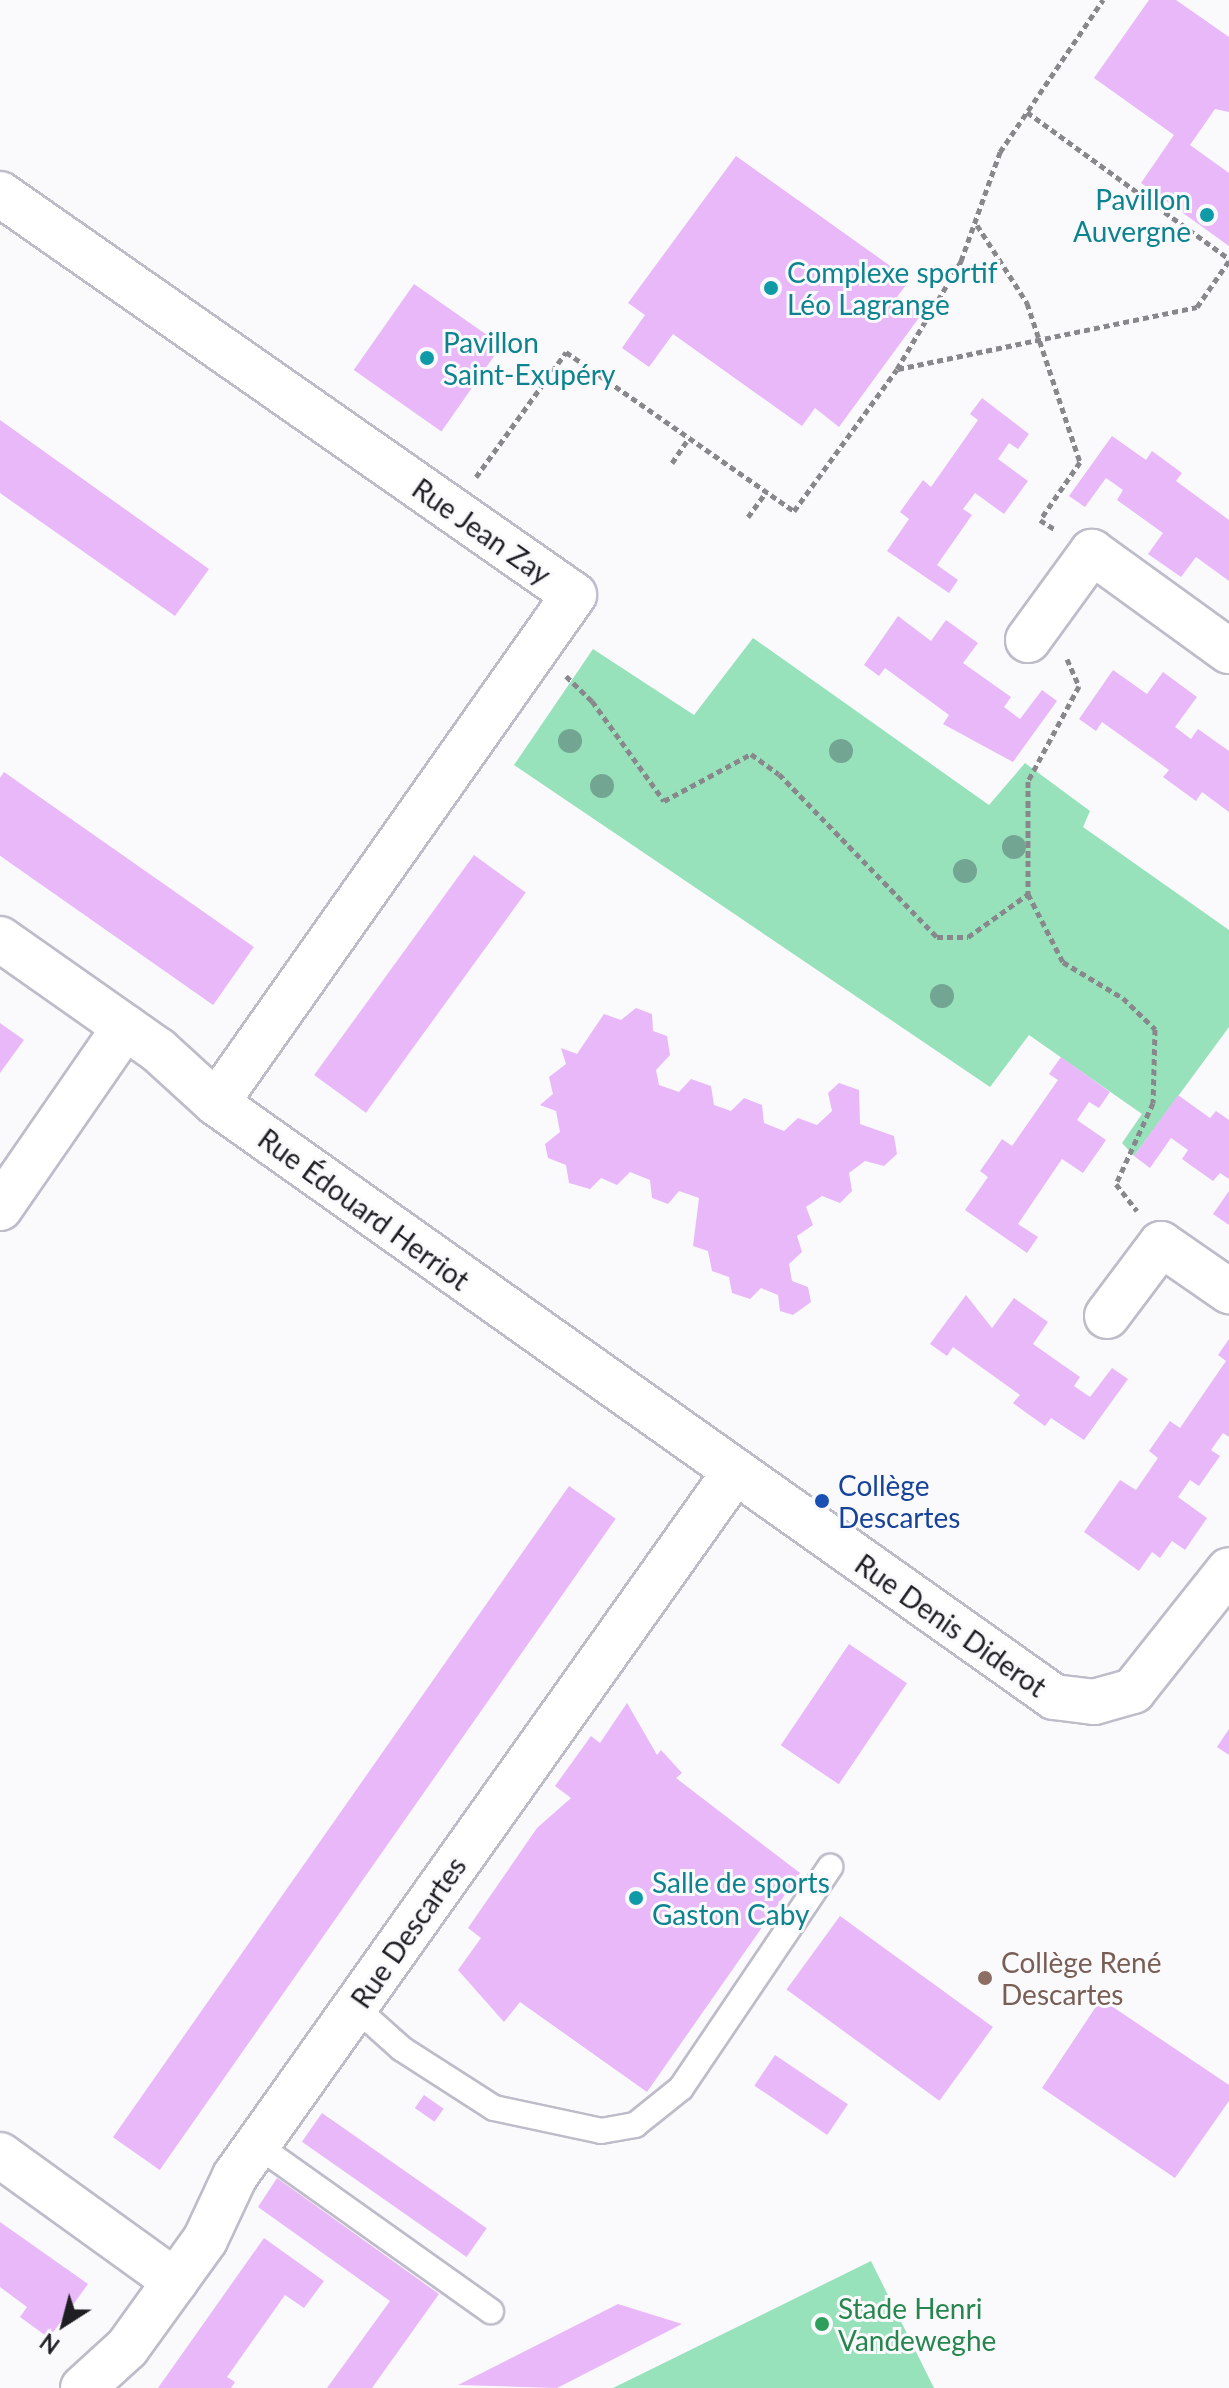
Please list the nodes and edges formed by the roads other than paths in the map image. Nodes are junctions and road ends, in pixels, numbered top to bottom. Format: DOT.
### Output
graph roads {
  1 [pos="0,194"];
  2 [pos="1028,640"];
  3 [pos="1229,651"];
  4 [pos="0,939"];
  5 [pos="125,1027"];
  6 [pos="216,1103"];
  7 [pos="0,1208"];
  8 [pos="1229,1291"];
  9 [pos="1107,1316"];
  10 [pos="734,1473"];
  11 [pos="1229,1570"];
  12 [pos="830,1867"];
  13 [pos="355,2007"];
  14 [pos="257,2145"];
  15 [pos="0,2155"];
  16 [pos="175,2281"];
  17 [pos="491,2311"];
  18 [pos="83,2388"];
  1 -- 6 [label="street, Rue Jean Zay"];
  2 -- 3 [label="street"];
  4 -- 5 [label="street, Rue Édouard Herriot"];
  5 -- 6 [label="street, Rue Édouard Herriot"];
  5 -- 7 [label="street"];
  6 -- 10 [label="street, Rue Édouard Herriot"];
  8 -- 9 [label="street"];
  10 -- 11 [label="street, Rue Denis Diderot"];
  10 -- 13 [label="street, Rue Descartes"];
  12 -- 13 [label="lane"];
  13 -- 14 [label="street, Rue Descartes"];
  14 -- 16 [label="street, Rue Descartes"];
  14 -- 17 [label="lane"];
  15 -- 16 [label="street"];
  16 -- 18 [label="street, Rue Descartes"];
}
